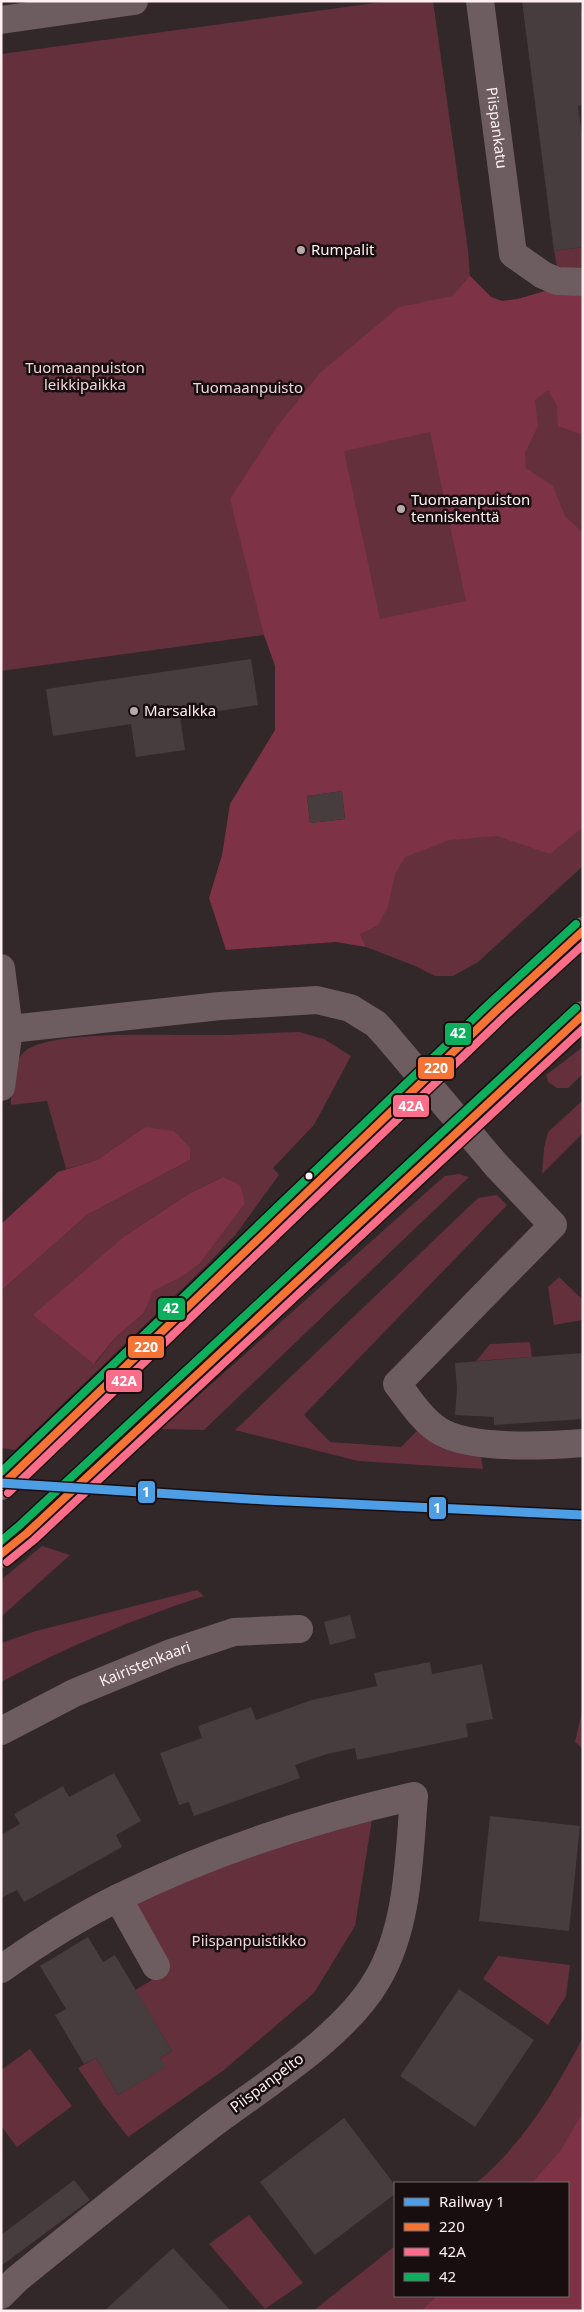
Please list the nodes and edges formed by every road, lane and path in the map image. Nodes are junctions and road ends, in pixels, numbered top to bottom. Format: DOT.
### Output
graph roads {
  1 [pos="134,1"];
  2 [pos="480,1"];
  3 [pos="1,20"];
  4 [pos="583,282"];
  5 [pos="583,931"];
  6 [pos="1,968"];
  7 [pos="583,1016"];
  8 [pos="5,1029"];
  9 [pos="425,1079"];
  10 [pos="1,1087"];
  11 [pos="464,1126"];
  12 [pos="583,1443"];
  13 [pos="1,1486"];
  14 [pos="1,1554"];
  15 [pos="299,1629"];
  16 [pos="1,1731"];
  17 [pos="118,1898"];
  18 [pos="156,1966"];
  19 [pos="1,1969"];
  20 [pos="1,2295"];
  1 -- 3 [label="street"];
  2 -- 4 [label="street, Piispankatu"];
  5 -- 9 [label="main road"];
  6 -- 8 [label="street"];
  7 -- 11 [label="main road"];
  8 -- 9 [label="street"];
  8 -- 10 [label="street"];
  9 -- 11 [label="street"];
  9 -- 13 [label="main road"];
  11 -- 12 [label="street"];
  11 -- 14 [label="main road"];
  15 -- 16 [label="street, Kairistenkaari"];
  17 -- 18 [label="street"];
  17 -- 19 [label="street"];
  17 -- 20 [label="street, Piispanpelto"];
}
